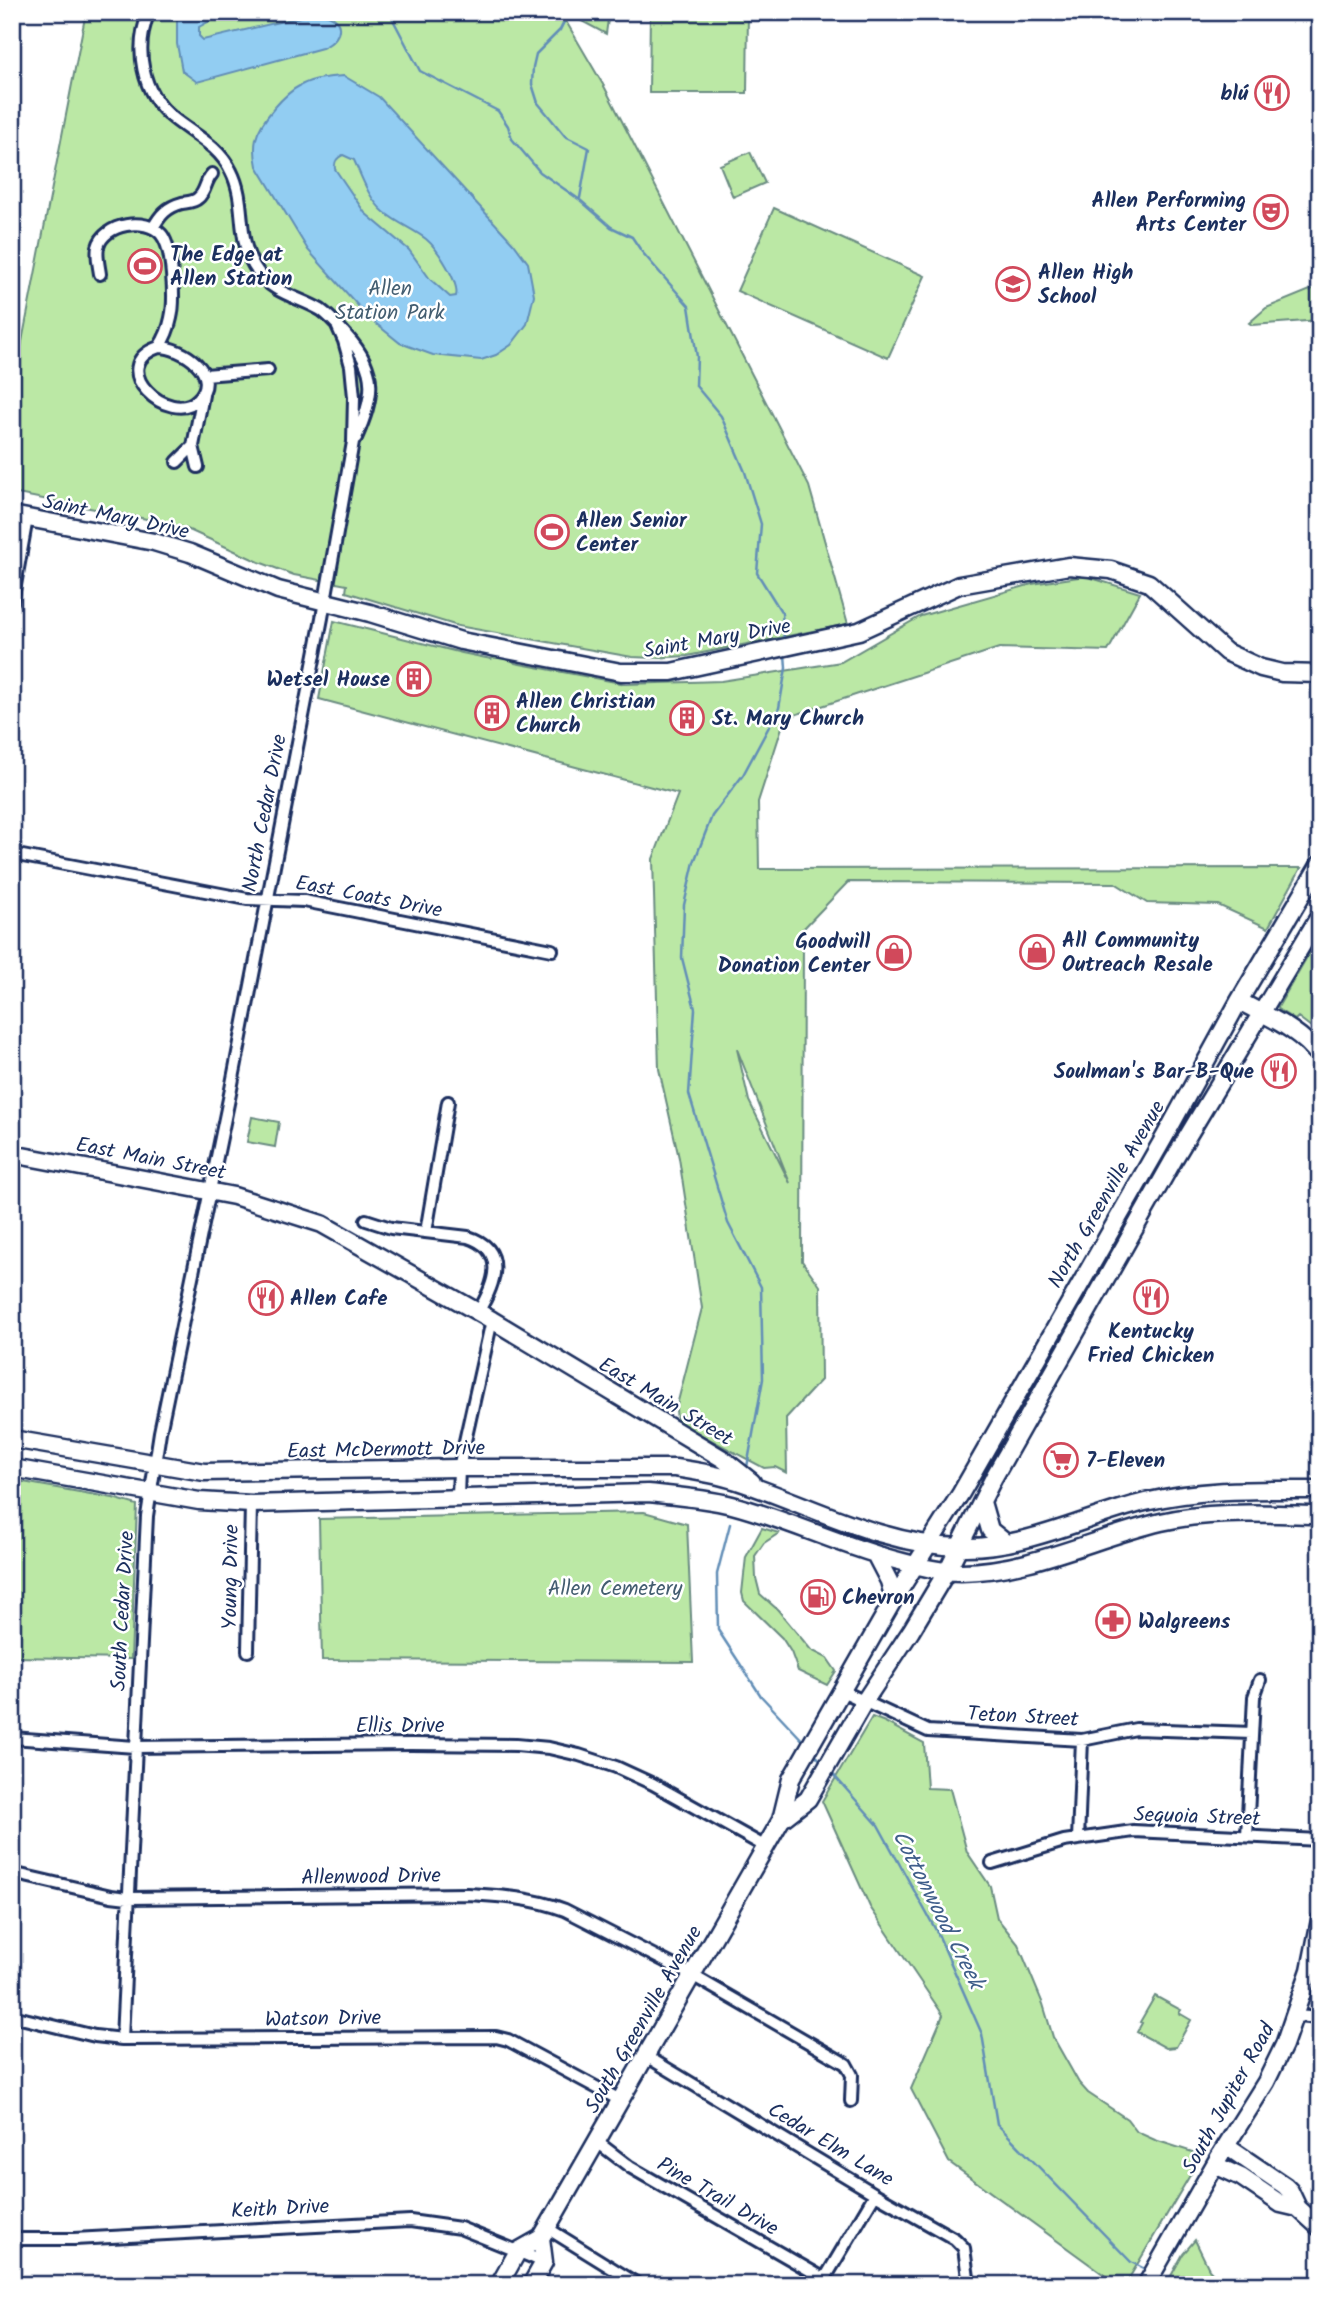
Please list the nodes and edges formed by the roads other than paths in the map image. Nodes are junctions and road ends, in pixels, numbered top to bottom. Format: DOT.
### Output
graph roads {
  1 [pos="149,12"];
  2 [pos="212,174"];
  3 [pos="153,228"];
  4 [pos="100,274"];
  5 [pos="336,323"];
  6 [pos="159,347"];
  7 [pos="268,370"];
  8 [pos="205,381"];
  9 [pos="354,442"];
  10 [pos="193,446"];
  11 [pos="177,462"];
  12 [pos="198,467"];
  13 [pos="20,516"];
  14 [pos="12,602"];
  15 [pos="325,602"];
  16 [pos="1320,674"];
  17 [pos="12,854"];
  18 [pos="1320,864"];
  19 [pos="267,899"];
  20 [pos="1320,915"];
  21 [pos="552,950"];
  22 [pos="1239,1001"];
  23 [pos="1262,1013"];
  24 [pos="1320,1057"];
  25 [pos="447,1102"];
  26 [pos="12,1154"];
  27 [pos="208,1191"];
  28 [pos="366,1220"];
  29 [pos="426,1233"];
  30 [pos="485,1316"];
  31 [pos="12,1439"];
  32 [pos="155,1465"];
  33 [pos="12,1468"];
  34 [pos="459,1468"];
  35 [pos="759,1489"];
  36 [pos="1320,1490"];
  37 [pos="151,1493"];
  38 [pos="458,1497"];
  39 [pos="1160,1499"];
  40 [pos="982,1502"];
  41 [pos="251,1503"];
  42 [pos="1320,1515"];
  43 [pos="1165,1521"];
  44 [pos="1006,1543"];
  45 [pos="928,1544"];
  46 [pos="959,1547"];
  47 [pos="876,1556"];
  48 [pos="915,1565"];
  49 [pos="947,1571"];
  50 [pos="894,1599"];
  51 [pos="248,1651"];
  52 [pos="1261,1680"];
  53 [pos="842,1691"];
  54 [pos="864,1702"];
  55 [pos="1252,1733"];
  56 [pos="12,1738"];
  57 [pos="1082,1740"];
  58 [pos="135,1747"];
  59 [pos="781,1820"];
  60 [pos="1247,1836"];
  61 [pos="1078,1839"];
  62 [pos="1320,1840"];
  63 [pos="766,1847"];
  64 [pos="992,1863"];
  65 [pos="12,1873"];
  66 [pos="128,1898"];
  67 [pos="1320,1920"];
  68 [pos="692,1975"];
  69 [pos="12,2016"];
  70 [pos="1296,2016"];
  71 [pos="1320,2018"];
  72 [pos="122,2039"];
  73 [pos="646,2056"];
  74 [pos="620,2100"];
  75 [pos="851,2101"];
  76 [pos="596,2141"];
  77 [pos="1226,2146"];
  78 [pos="1215,2165"];
  79 [pos="875,2194"];
  80 [pos="1298,2208"];
  81 [pos="1320,2228"];
  82 [pos="544,2233"];
  83 [pos="12,2239"];
  84 [pos="518,2251"];
  85 [pos="544,2262"];
  86 [pos="823,2282"];
  87 [pos="499,2285"];
  88 [pos="531,2285"];
  89 [pos="639,2285"];
  90 [pos="969,2285"];
  91 [pos="1146,2285"];
  1 -- 5 [label="street, North Cedar Drive"];
  2 -- 3 [label="street"];
  3 -- 4 [label="street"];
  3 -- 6 [label="street"];
  5 -- 9 [label="street, North Cedar Drive"];
  5 -- 9 [label="street, North Cedar Drive"];
  6 -- 8 [label="street"];
  6 -- 8 [label="street"];
  7 -- 8 [label="street"];
  8 -- 10 [label="street"];
  9 -- 15 [label="street, North Cedar Drive"];
  10 -- 11 [label="street"];
  10 -- 12 [label="street"];
  13 -- 14 [label="street"];
  13 -- 15 [label="main road, Saint Mary Drive"];
  15 -- 16 [label="main road, Saint Mary Drive"];
  15 -- 19 [label="street, North Cedar Drive"];
  17 -- 19 [label="street, East Coats Drive"];
  18 -- 22 [label="main road, North Greenville Avenue"];
  19 -- 21 [label="street, East Coats Drive"];
  19 -- 27 [label="street, North Cedar Drive"];
  20 -- 23 [label="main road, North Greenville Avenue"];
  22 -- 23 [label="main road"];
  22 -- 45 [label="main road, North Greenville Avenue"];
  23 -- 24 [label="main road"];
  23 -- 40 [label="main road, North Greenville Avenue"];
  25 -- 29 [label="street"];
  26 -- 27 [label="main road, East Main Street"];
  27 -- 30 [label="main road, East Main Street"];
  27 -- 32 [label="street, South Cedar Drive"];
  28 -- 29 [label="street"];
  29 -- 30 [label="street"];
  30 -- 34 [label="street"];
  30 -- 35 [label="main road, East Main Street"];
  31 -- 32 [label="main road, East McDermott Drive"];
  32 -- 34 [label="main road, East McDermott Drive"];
  32 -- 37 [label="street, South Cedar Drive"];
  33 -- 37 [label="main road"];
  34 -- 35 [label="main road, East McDermott Drive"];
  34 -- 38 [label="street"];
  35 -- 45 [label="main road, East Main Street"];
  36 -- 39 [label="main road, East Main Street"];
  37 -- 41 [label="main road"];
  37 -- 58 [label="street, South Cedar Drive"];
  38 -- 41 [label="main road"];
  38 -- 47 [label="main road"];
  39 -- 43 [label="main road"];
  39 -- 44 [label="main road, East Main Street"];
  40 -- 44 [label="main road"];
  40 -- 46 [label="main road, North Greenville Avenue"];
  41 -- 51 [label="street, Young Drive"];
  42 -- 43 [label="main road"];
  43 -- 49 [label="main road"];
  44 -- 46 [label="main road, East Main Street"];
  45 -- 46 [label="main road, East Main Street"];
  45 -- 48 [label="main road, South Greenville Avenue"];
  46 -- 49 [label="main road, South Greenville Avenue"];
  47 -- 48 [label="main road"];
  47 -- 50 [label="main road"];
  48 -- 49 [label="main road"];
  48 -- 50 [label="main road, South Greenville Avenue"];
  49 -- 54 [label="main road, South Greenville Avenue"];
  50 -- 53 [label="main road, South Greenville Avenue"];
  52 -- 55 [label="street"];
  53 -- 54 [label="street, Teton Street"];
  53 -- 59 [label="main road, South Greenville Avenue"];
  54 -- 57 [label="street, Teton Street"];
  54 -- 59 [label="main road, South Greenville Avenue"];
  55 -- 57 [label="street, Teton Street"];
  55 -- 60 [label="street"];
  56 -- 58 [label="street, Ellis Drive"];
  57 -- 61 [label="street"];
  58 -- 63 [label="street, Ellis Drive"];
  58 -- 66 [label="street, South Cedar Drive"];
  59 -- 63 [label="main road, South Greenville Avenue"];
  60 -- 61 [label="street, Sequoia Street"];
  60 -- 62 [label="street, Sequoia Street"];
  61 -- 64 [label="street, Sequoia Street"];
  63 -- 68 [label="main road, South Greenville Avenue"];
  65 -- 66 [label="street, Allenwood Drive"];
  66 -- 68 [label="street, Allenwood Drive"];
  66 -- 72 [label="street, South Cedar Drive"];
  67 -- 70 [label="main road, South Jupiter Road"];
  68 -- 73 [label="main road, South Greenville Avenue"];
  68 -- 75 [label="street, Allenwood Drive"];
  69 -- 72 [label="street, Watson Drive"];
  70 -- 71 [label="street"];
  70 -- 77 [label="main road, South Jupiter Road"];
  72 -- 74 [label="street, Watson Drive"];
  73 -- 74 [label="main road, South Greenville Avenue"];
  73 -- 79 [label="street, Cedar Elm Lane"];
  74 -- 76 [label="main road, South Greenville Avenue"];
  76 -- 82 [label="main road, South Greenville Avenue"];
  76 -- 86 [label="street, Pine Trail Drive"];
  77 -- 78 [label="main road, South Jupiter Road"];
  77 -- 80 [label="main road"];
  78 -- 80 [label="main road"];
  78 -- 91 [label="main road, South Jupiter Road"];
  79 -- 86 [label="street"];
  79 -- 90 [label="street, Cedar Elm Lane"];
  80 -- 81 [label="main road"];
  82 -- 84 [label="main road"];
  82 -- 85 [label="main road"];
  82 -- 89 [label="street"];
  83 -- 84 [label="street, Keith Drive"];
  84 -- 85 [label="street, Keith Drive"];
  84 -- 87 [label="main road"];
  85 -- 88 [label="main road"];
}
